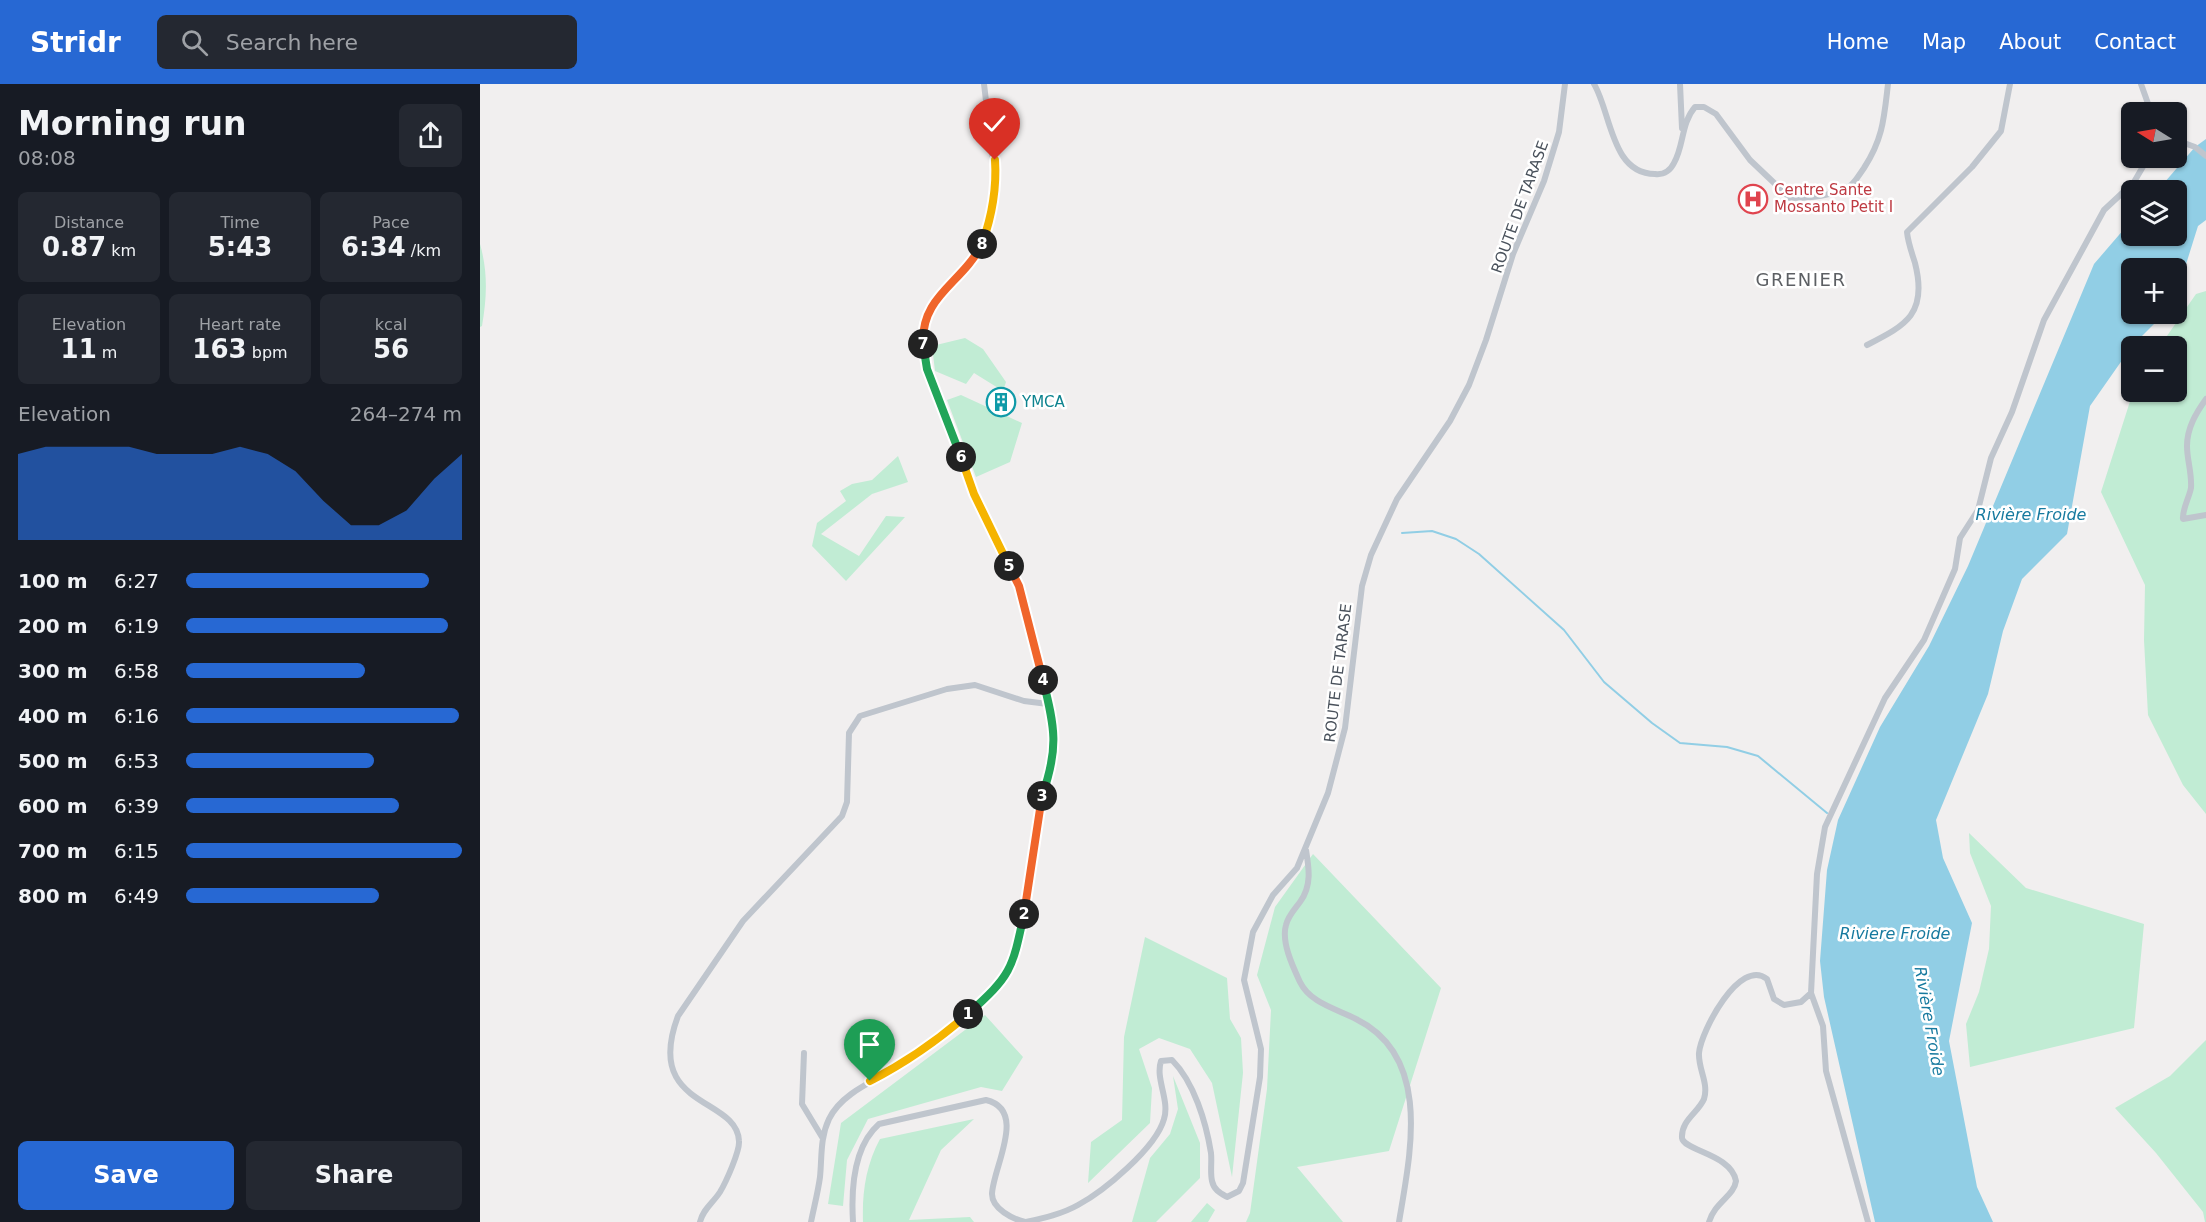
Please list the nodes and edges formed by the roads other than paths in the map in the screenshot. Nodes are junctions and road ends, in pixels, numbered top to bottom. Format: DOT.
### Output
graph roads {
  1 [pos="984,84"];
  2 [pos="1564,84"];
  3 [pos="1594,84"];
  4 [pos="1680,84"];
  5 [pos="1888,84"];
  6 [pos="2010,84"];
  7 [pos="2141,84"];
  8 [pos="2147,102"];
  9 [pos="1682,135"];
  10 [pos="2187,144"];
  11 [pos="2206,156"];
  12 [pos="2142,168"];
  13 [pos="1867,345"];
  14 [pos="2206,399"];
  15 [pos="2206,514"];
  16 [pos="1048,704"];
  17 [pos="1306,848"];
  18 [pos="1811,993"];
  19 [pos="804,1053"];
  20 [pos="822,1137"];
  21 [pos="700,1222"];
  22 [pos="811,1222"];
  23 [pos="853,1222"];
  24 [pos="1026,1222"];
  25 [pos="1400,1222"];
  26 [pos="1709,1222"];
  27 [pos="1868,1222"];
  1 -- 16 [label="street"];
  2 -- 17 [label="street, ROUTE DE TARASE"];
  3 -- 9 [label="street"];
  4 -- 9 [label="street"];
  5 -- 9 [label="street"];
  6 -- 13 [label="street"];
  7 -- 8 [label="street"];
  10 -- 11 [label="street"];
  12 -- 18 [label="street"];
  14 -- 15 [label="street"];
  16 -- 20 [label="street"];
  16 -- 21 [label="street"];
  17 -- 24 [label="street, ROUTE DE TARASE"];
  17 -- 25 [label="street"];
  18 -- 26 [label="street"];
  18 -- 27 [label="street"];
  19 -- 20 [label="street"];
  20 -- 22 [label="street"];
  23 -- 24 [label="street, ROUTE DE TARASE"];
}
